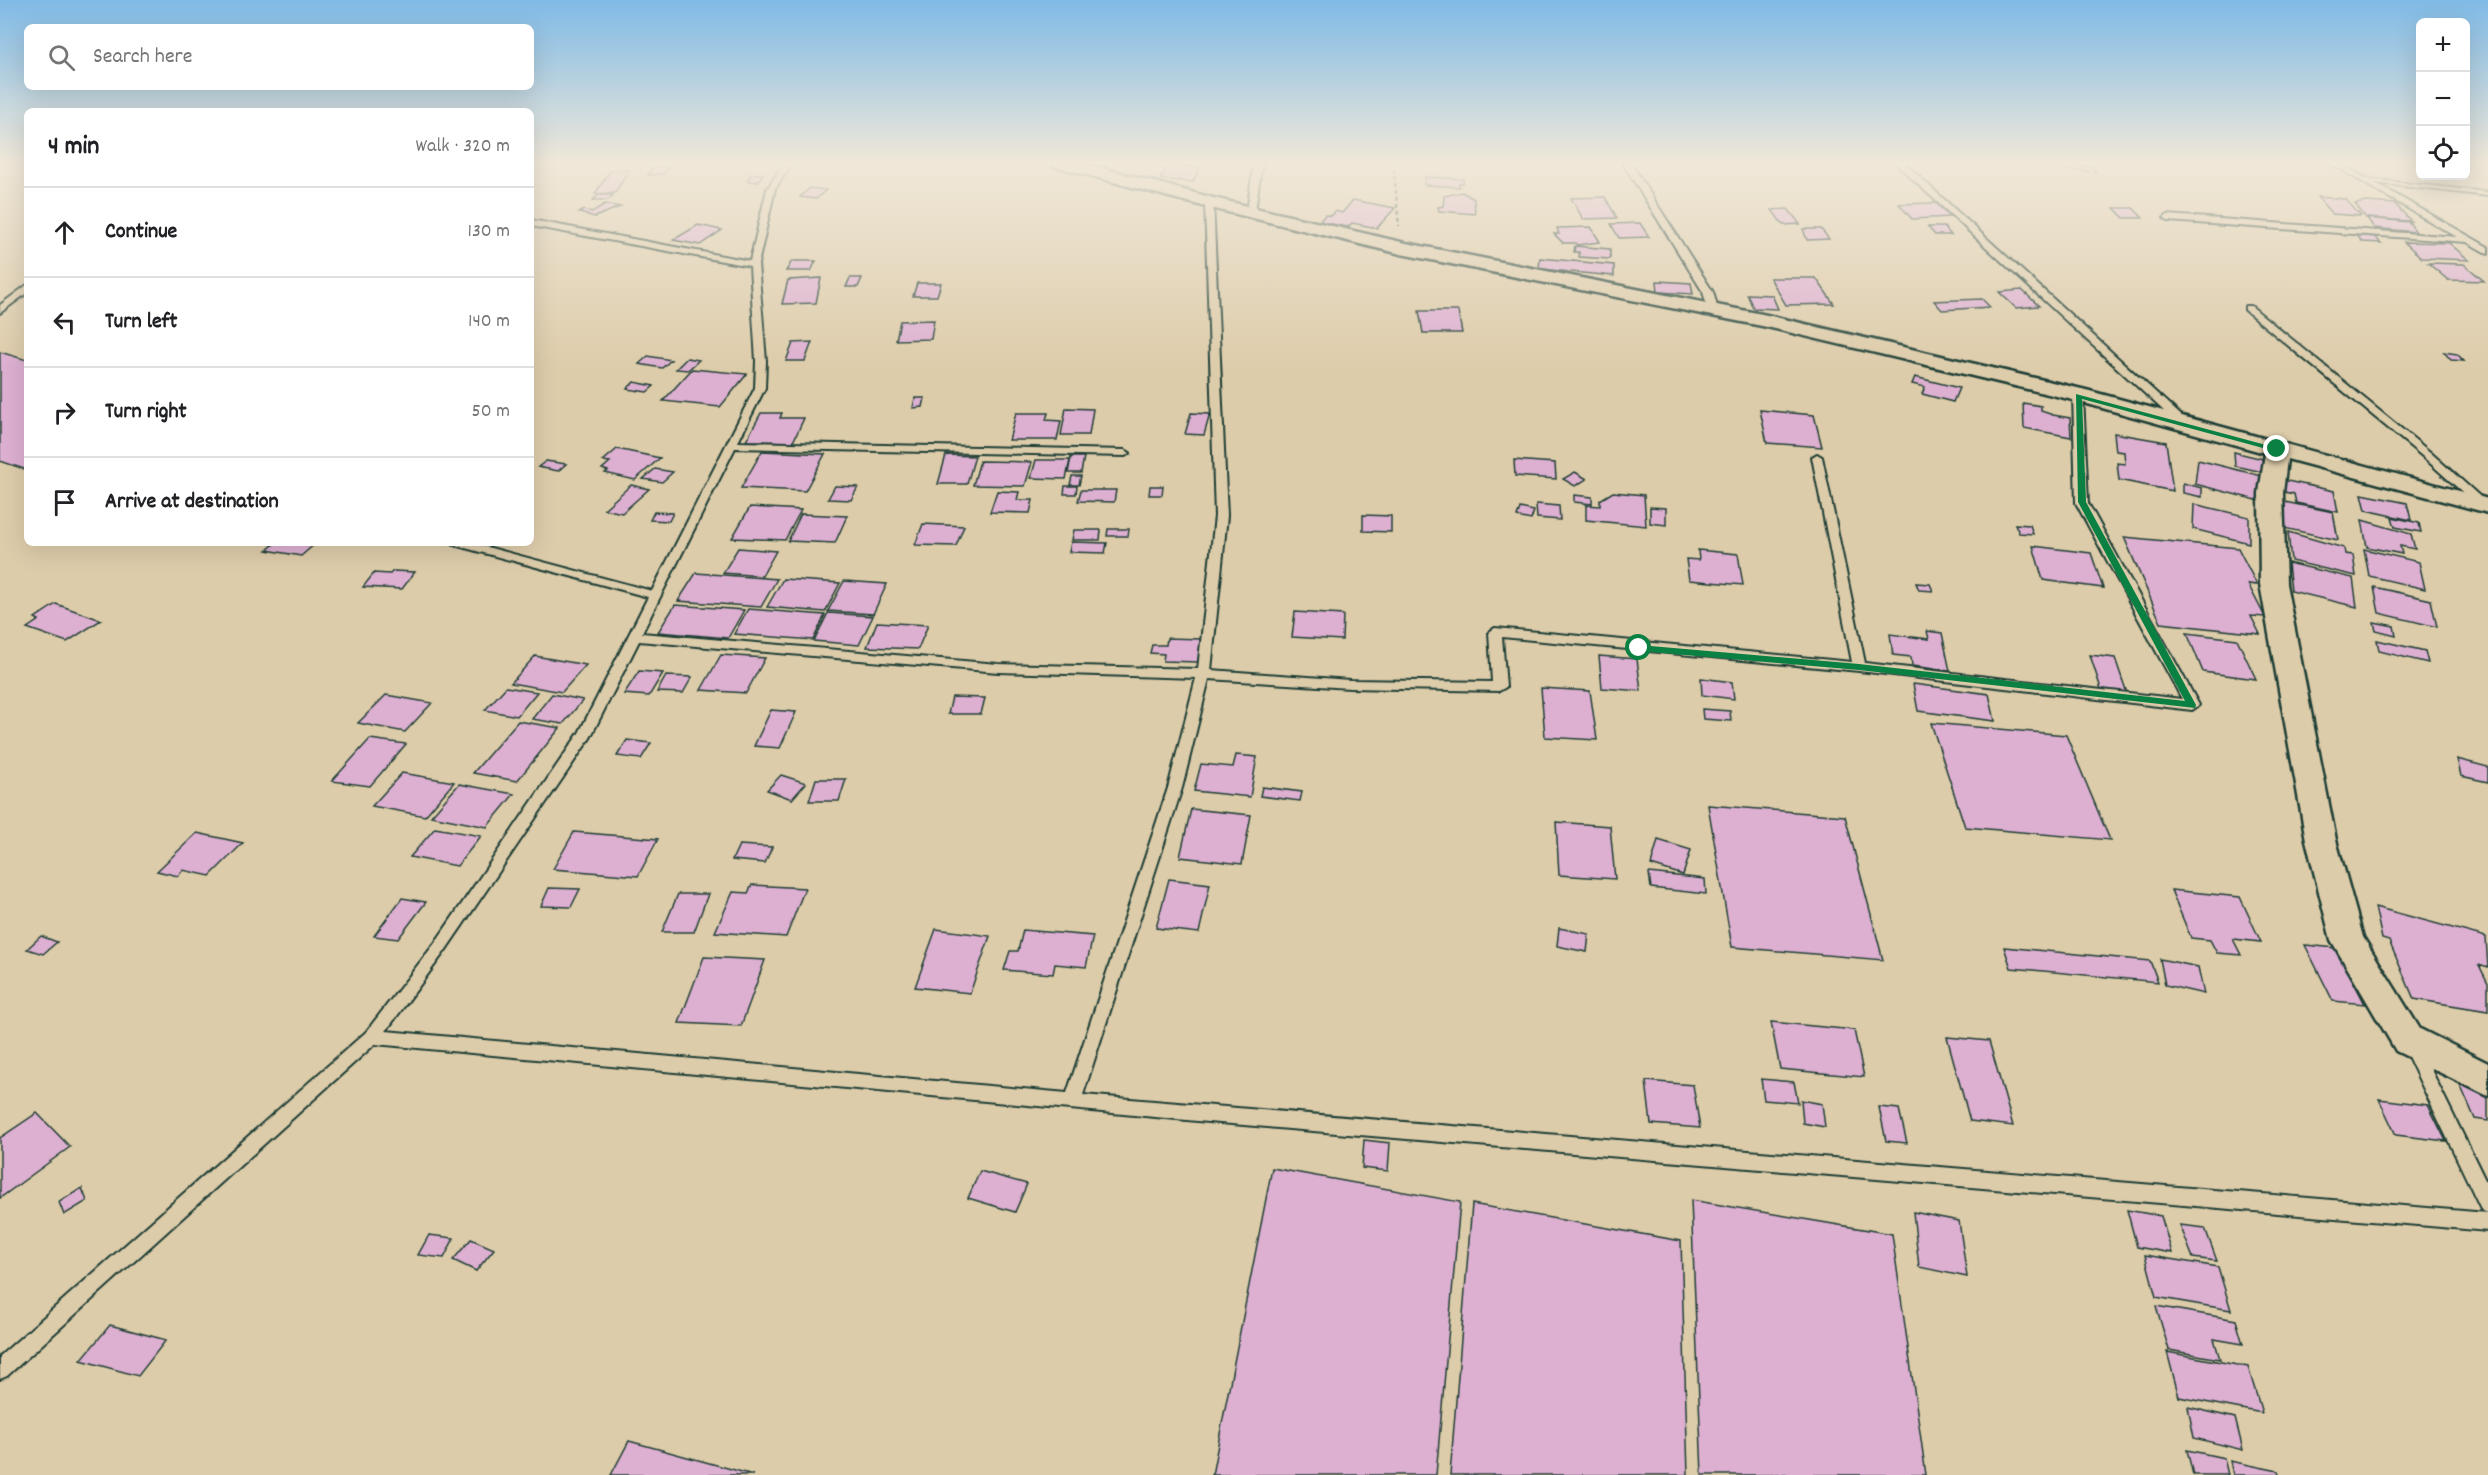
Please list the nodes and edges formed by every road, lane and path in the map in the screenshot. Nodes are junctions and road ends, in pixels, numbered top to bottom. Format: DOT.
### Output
graph roads {
  1 [pos="574,231"];
  2 [pos="762,231"];
  3 [pos="1210,231"];
  4 [pos="1331,231"];
  5 [pos="1399,231"];
  6 [pos="1669,231"];
  7 [pos="1973,231"];
  8 [pos="2342,231"];
  9 [pos="2450,231"];
  10 [pos="2466,240"];
  11 [pos="1401,248"];
  12 [pos="2488,251"];
  13 [pos="754,264"];
  14 [pos="24,290"];
  15 [pos="2248,308"];
  16 [pos="0,310"];
  17 [pos="1713,310"];
  18 [pos="2078,395"];
  19 [pos="2183,423"];
  20 [pos="731,445"];
  21 [pos="2277,449"];
  22 [pos="1125,453"];
  23 [pos="1817,457"];
  24 [pos="2485,505"];
  25 [pos="469,546"];
  26 [pos="654,595"];
  27 [pos="636,637"];
  28 [pos="1859,667"];
  29 [pos="1204,674"];
  30 [pos="372,1037"];
  31 [pos="2408,1040"];
  32 [pos="2488,1080"];
  33 [pos="1073,1101"];
  34 [pos="2488,1205"];
  35 [pos="2488,1222"];
  36 [pos="0,1369"];
  1 -- 13 [label="lane"];
  2 -- 13 [label="lane"];
  3 -- 29 [label="lane"];
  4 -- 11 [label="street"];
  5 -- 11 [label="path"];
  6 -- 17 [label="lane"];
  7 -- 19 [label="lane"];
  8 -- 10 [label="lane"];
  9 -- 10 [label="lane"];
  10 -- 12 [label="lane"];
  11 -- 17 [label="street"];
  13 -- 20 [label="lane"];
  14 -- 16 [label="lane"];
  15 -- 24 [label="lane"];
  17 -- 18 [label="street"];
  18 -- 19 [label="street"];
  18 -- 28 [label="lane"];
  19 -- 21 [label="street"];
  20 -- 22 [label="lane"];
  20 -- 26 [label="lane"];
  21 -- 24 [label="street"];
  21 -- 31 [label="street"];
  23 -- 28 [label="lane"];
  25 -- 26 [label="lane"];
  26 -- 27 [label="lane"];
  27 -- 29 [label="lane"];
  27 -- 30 [label="lane"];
  28 -- 29 [label="lane"];
  29 -- 33 [label="lane"];
  30 -- 33 [label="lane"];
  30 -- 36 [label="lane"];
  31 -- 32 [label="street"];
  31 -- 34 [label="lane"];
  33 -- 35 [label="lane"];
}
